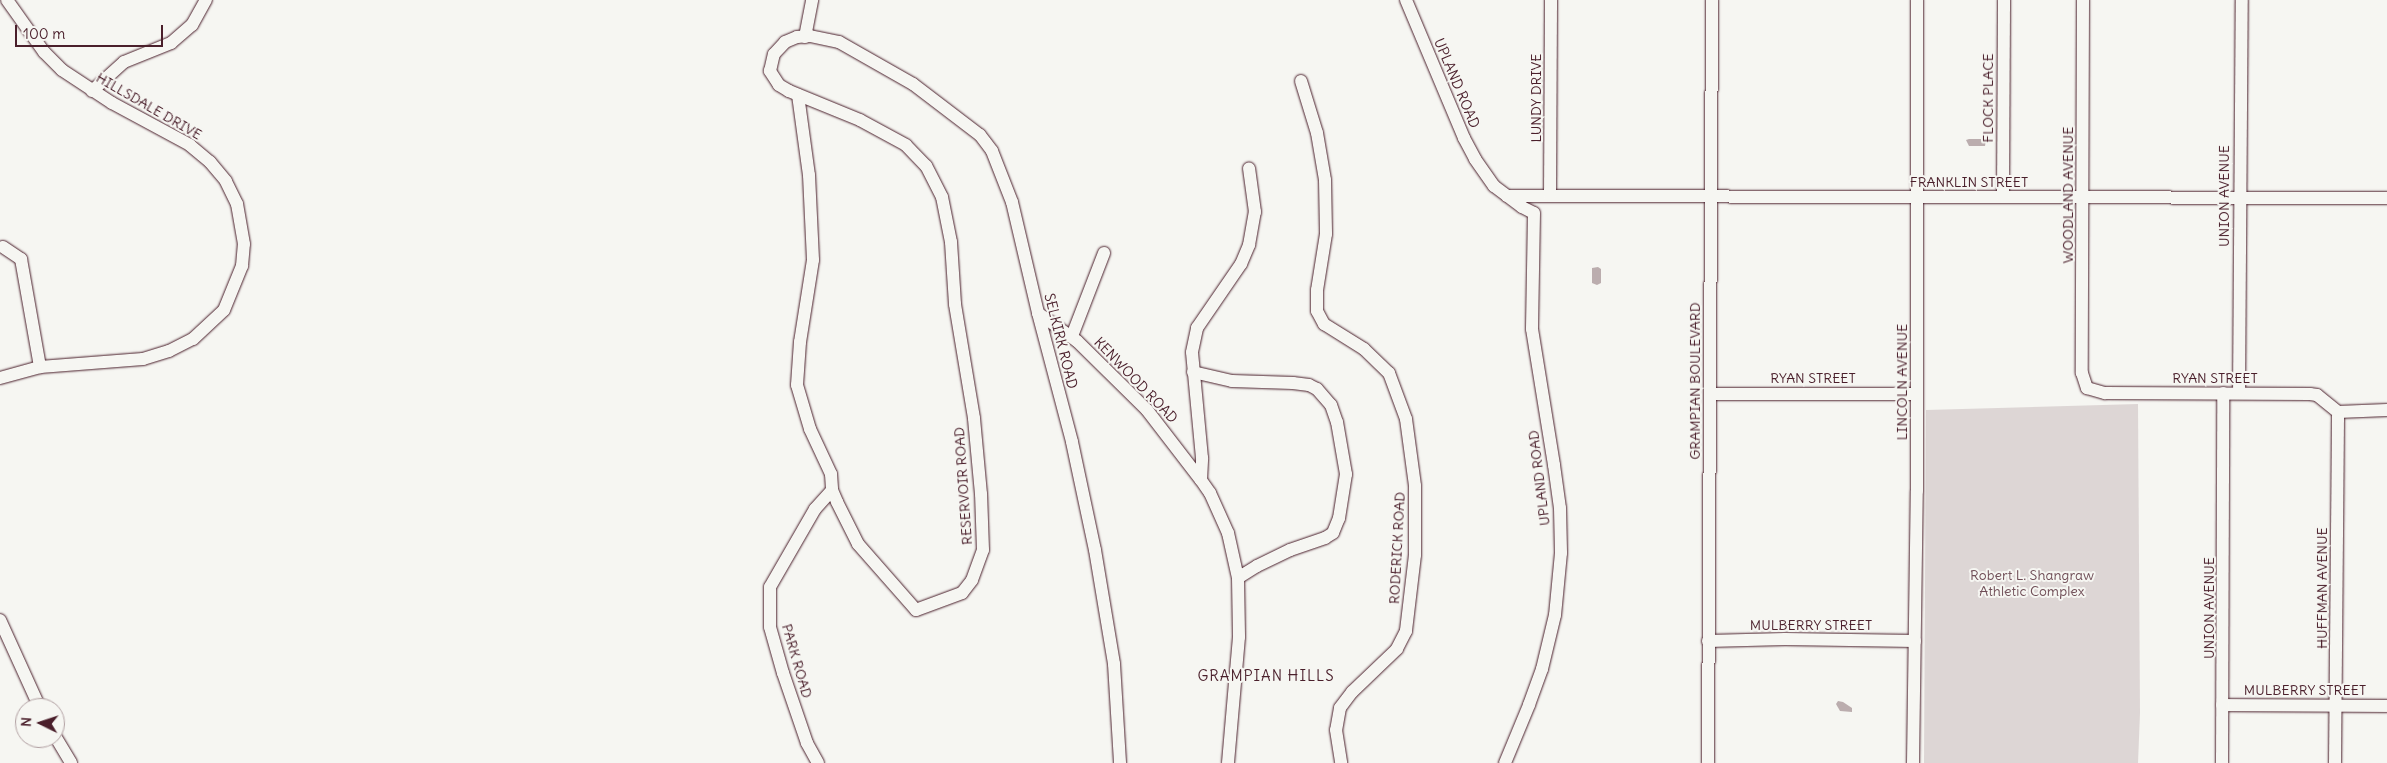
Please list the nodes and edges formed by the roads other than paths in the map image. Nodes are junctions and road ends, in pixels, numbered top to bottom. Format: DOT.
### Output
graph roads {
  1 [pos="7,0"];
  2 [pos="206,0"];
  3 [pos="812,0"];
  4 [pos="1406,0"];
  5 [pos="1551,0"];
  6 [pos="1712,0"];
  7 [pos="1917,0"];
  8 [pos="2004,0"];
  9 [pos="2083,0"];
  10 [pos="2242,0"];
  11 [pos="805,36"];
  12 [pos="1301,81"];
  13 [pos="92,91"];
  14 [pos="798,95"];
  15 [pos="1249,168"];
  16 [pos="1711,195"];
  17 [pos="1507,196"];
  18 [pos="1550,196"];
  19 [pos="1917,196"];
  20 [pos="2003,197"];
  21 [pos="2082,198"];
  22 [pos="2239,198"];
  23 [pos="2387,198"];
  24 [pos="3,247"];
  25 [pos="1104,253"];
  26 [pos="1038,313"];
  27 [pos="1072,336"];
  28 [pos="40,367"];
  29 [pos="1193,372"];
  30 [pos="0,378"];
  31 [pos="2087,388"];
  32 [pos="2223,393"];
  33 [pos="2239,393"];
  34 [pos="1710,394"];
  35 [pos="1916,394"];
  36 [pos="2387,410"];
  37 [pos="2338,412"];
  38 [pos="1200,480"];
  39 [pos="832,490"];
  40 [pos="1238,578"];
  41 [pos="0,620"];
  42 [pos="1708,641"];
  43 [pos="1915,641"];
  44 [pos="35,698"];
  45 [pos="2222,704"];
  46 [pos="2335,705"];
  47 [pos="2387,706"];
  48 [pos="62,748"];
  49 [pos="71,763"];
  50 [pos="818,763"];
  51 [pos="1120,763"];
  52 [pos="1228,763"];
  53 [pos="1342,763"];
  54 [pos="1505,763"];
  55 [pos="1708,763"];
  56 [pos="1913,763"];
  57 [pos="2222,763"];
  58 [pos="2335,763"];
  1 -- 13 [label="street, HILLSDALE DRIVE"];
  2 -- 13 [label="street"];
  3 -- 11 [label="street"];
  4 -- 17 [label="street, UPLAND ROAD"];
  5 -- 18 [label="street, LUNDY DRIVE"];
  6 -- 16 [label="street, GRAMPIAN BOULEVARD"];
  7 -- 19 [label="street, LINCOLN AVENUE"];
  8 -- 20 [label="street, FLOCK PLACE"];
  9 -- 21 [label="street, WOODLAND AVENUE"];
  10 -- 22 [label="street, UNION AVENUE"];
  11 -- 14 [label="street, RESERVOIR ROAD"];
  11 -- 26 [label="street, SELKIRK ROAD"];
  12 -- 53 [label="street, RODERICK ROAD"];
  13 -- 28 [label="street, HILLSDALE DRIVE"];
  14 -- 39 [label="street, RESERVOIR ROAD"];
  14 -- 39 [label="street, RESERVOIR ROAD"];
  15 -- 29 [label="street"];
  16 -- 18 [label="street, FRANKLIN STREET"];
  16 -- 19 [label="street, FRANKLIN STREET"];
  16 -- 34 [label="street, GRAMPIAN BOULEVARD"];
  17 -- 18 [label="street"];
  17 -- 54 [label="street, UPLAND ROAD"];
  19 -- 20 [label="street, FRANKLIN STREET"];
  19 -- 35 [label="street, LINCOLN AVENUE"];
  20 -- 21 [label="street, FRANKLIN STREET"];
  21 -- 22 [label="street, FRANKLIN STREET"];
  21 -- 31 [label="street, WOODLAND AVENUE"];
  22 -- 23 [label="street, FRANKLIN STREET"];
  22 -- 33 [label="street, UNION AVENUE"];
  24 -- 28 [label="street"];
  25 -- 27 [label="street"];
  26 -- 27 [label="street, KENWOOD ROAD"];
  26 -- 51 [label="street, SELKIRK ROAD"];
  27 -- 38 [label="street, KENWOOD ROAD"];
  28 -- 30 [label="street, HILLSDALE DRIVE"];
  29 -- 38 [label="street"];
  29 -- 40 [label="street"];
  31 -- 32 [label="street, RYAN STREET"];
  32 -- 33 [label="street, RYAN STREET"];
  32 -- 45 [label="street, UNION AVENUE"];
  33 -- 37 [label="street, RYAN STREET"];
  34 -- 35 [label="street, RYAN STREET"];
  34 -- 42 [label="street, GRAMPIAN BOULEVARD"];
  35 -- 43 [label="street, LINCOLN AVENUE"];
  36 -- 37 [label="street"];
  37 -- 46 [label="street, HUFFMAN AVENUE"];
  38 -- 40 [label="street, KENWOOD ROAD"];
  39 -- 50 [label="street, PARK ROAD"];
  40 -- 52 [label="street, KENWOOD ROAD"];
  41 -- 44 [label="street"];
  42 -- 43 [label="street, MULBERRY STREET"];
  42 -- 55 [label="street, GRAMPIAN BOULEVARD"];
  43 -- 56 [label="street, LINCOLN AVENUE"];
  45 -- 46 [label="street, MULBERRY STREET"];
  45 -- 57 [label="street, UNION AVENUE"];
  46 -- 47 [label="street, MULBERRY STREET"];
  46 -- 58 [label="street, HUFFMAN AVENUE"];
  48 -- 49 [label="street"];
}
